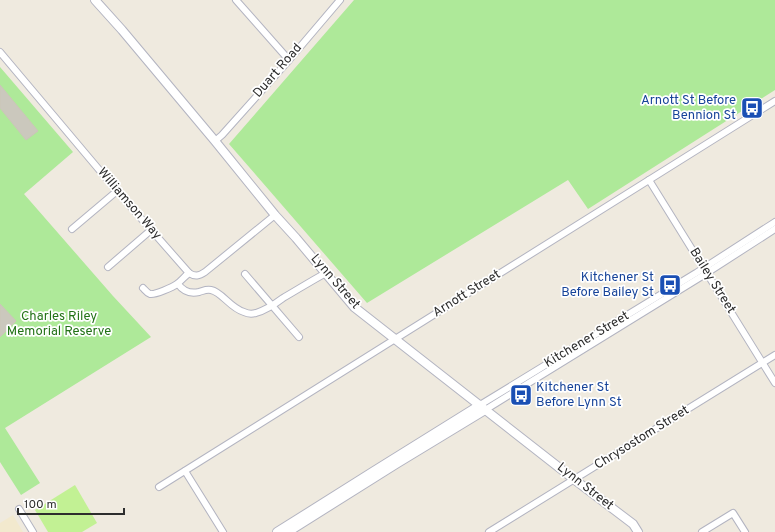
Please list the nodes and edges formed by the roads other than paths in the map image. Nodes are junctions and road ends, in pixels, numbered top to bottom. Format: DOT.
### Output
graph roads {
  1 [pos="95,0"];
  2 [pos="236,0"];
  3 [pos="340,0"];
  4 [pos="0,52"];
  5 [pos="289,60"];
  6 [pos="775,101"];
  7 [pos="215,141"];
  8 [pos="650,180"];
  9 [pos="117,191"];
  10 [pos="275,215"];
  11 [pos="775,222"];
  12 [pos="72,229"];
  13 [pos="775,229"];
  14 [pos="151,230"];
  15 [pos="108,267"];
  16 [pos="705,270"];
  17 [pos="188,272"];
  18 [pos="326,273"];
  19 [pos="245,274"];
  20 [pos="178,284"];
  21 [pos="142,288"];
  22 [pos="271,306"];
  23 [pos="299,337"];
  24 [pos="394,339"];
  25 [pos="775,355"];
  26 [pos="763,363"];
  27 [pos="775,383"];
  28 [pos="483,408"];
  29 [pos="186,471"];
  30 [pos="575,480"];
  31 [pos="159,487"];
  32 [pos="19,509"];
  33 [pos="33,532"];
  34 [pos="222,532"];
  35 [pos="277,532"];
  36 [pos="288,532"];
  37 [pos="489,532"];
  38 [pos="638,532"];
  39 [pos="702,532"];
  40 [pos="745,532"];
  1 -- 7 [label="street, Lynn Street"];
  2 -- 5 [label="street"];
  3 -- 5 [label="street, Duart Road"];
  4 -- 9 [label="street, Williamson Way"];
  5 -- 7 [label="street, Duart Road"];
  6 -- 8 [label="street, Arnott Street"];
  7 -- 10 [label="street, Lynn Street"];
  8 -- 16 [label="street, Bailey Street"];
  8 -- 24 [label="street, Arnott Street"];
  9 -- 12 [label="street"];
  9 -- 14 [label="street, Williamson Way"];
  10 -- 17 [label="street"];
  10 -- 18 [label="street, Lynn Street"];
  11 -- 16 [label="street, Kitchener Street"];
  13 -- 16 [label="street, Kitchener Street"];
  14 -- 15 [label="street"];
  14 -- 17 [label="street, Williamson Way"];
  16 -- 26 [label="street, Bailey Street"];
  16 -- 28 [label="street, Kitchener Street"];
  17 -- 20 [label="street"];
  18 -- 22 [label="street"];
  18 -- 24 [label="street, Lynn Street"];
  19 -- 22 [label="street"];
  20 -- 21 [label="street"];
  20 -- 22 [label="street"];
  22 -- 23 [label="street"];
  24 -- 28 [label="street, Lynn Street"];
  24 -- 29 [label="street, Arnott Street"];
  25 -- 26 [label="street, Chrysostom Street"];
  26 -- 27 [label="street, Bailey Street"];
  26 -- 30 [label="street, Chrysostom Street"];
  28 -- 30 [label="street, Lynn Street"];
  28 -- 35 [label="street, Kitchener Street"];
  28 -- 36 [label="street, Kitchener Street"];
  29 -- 31 [label="street, Arnott Street"];
  29 -- 34 [label="street"];
  30 -- 37 [label="street, Chrysostom Street"];
  30 -- 38 [label="street, Lynn Street"];
  32 -- 33 [label="street"];
  39 -- 40 [label="street"];
}
